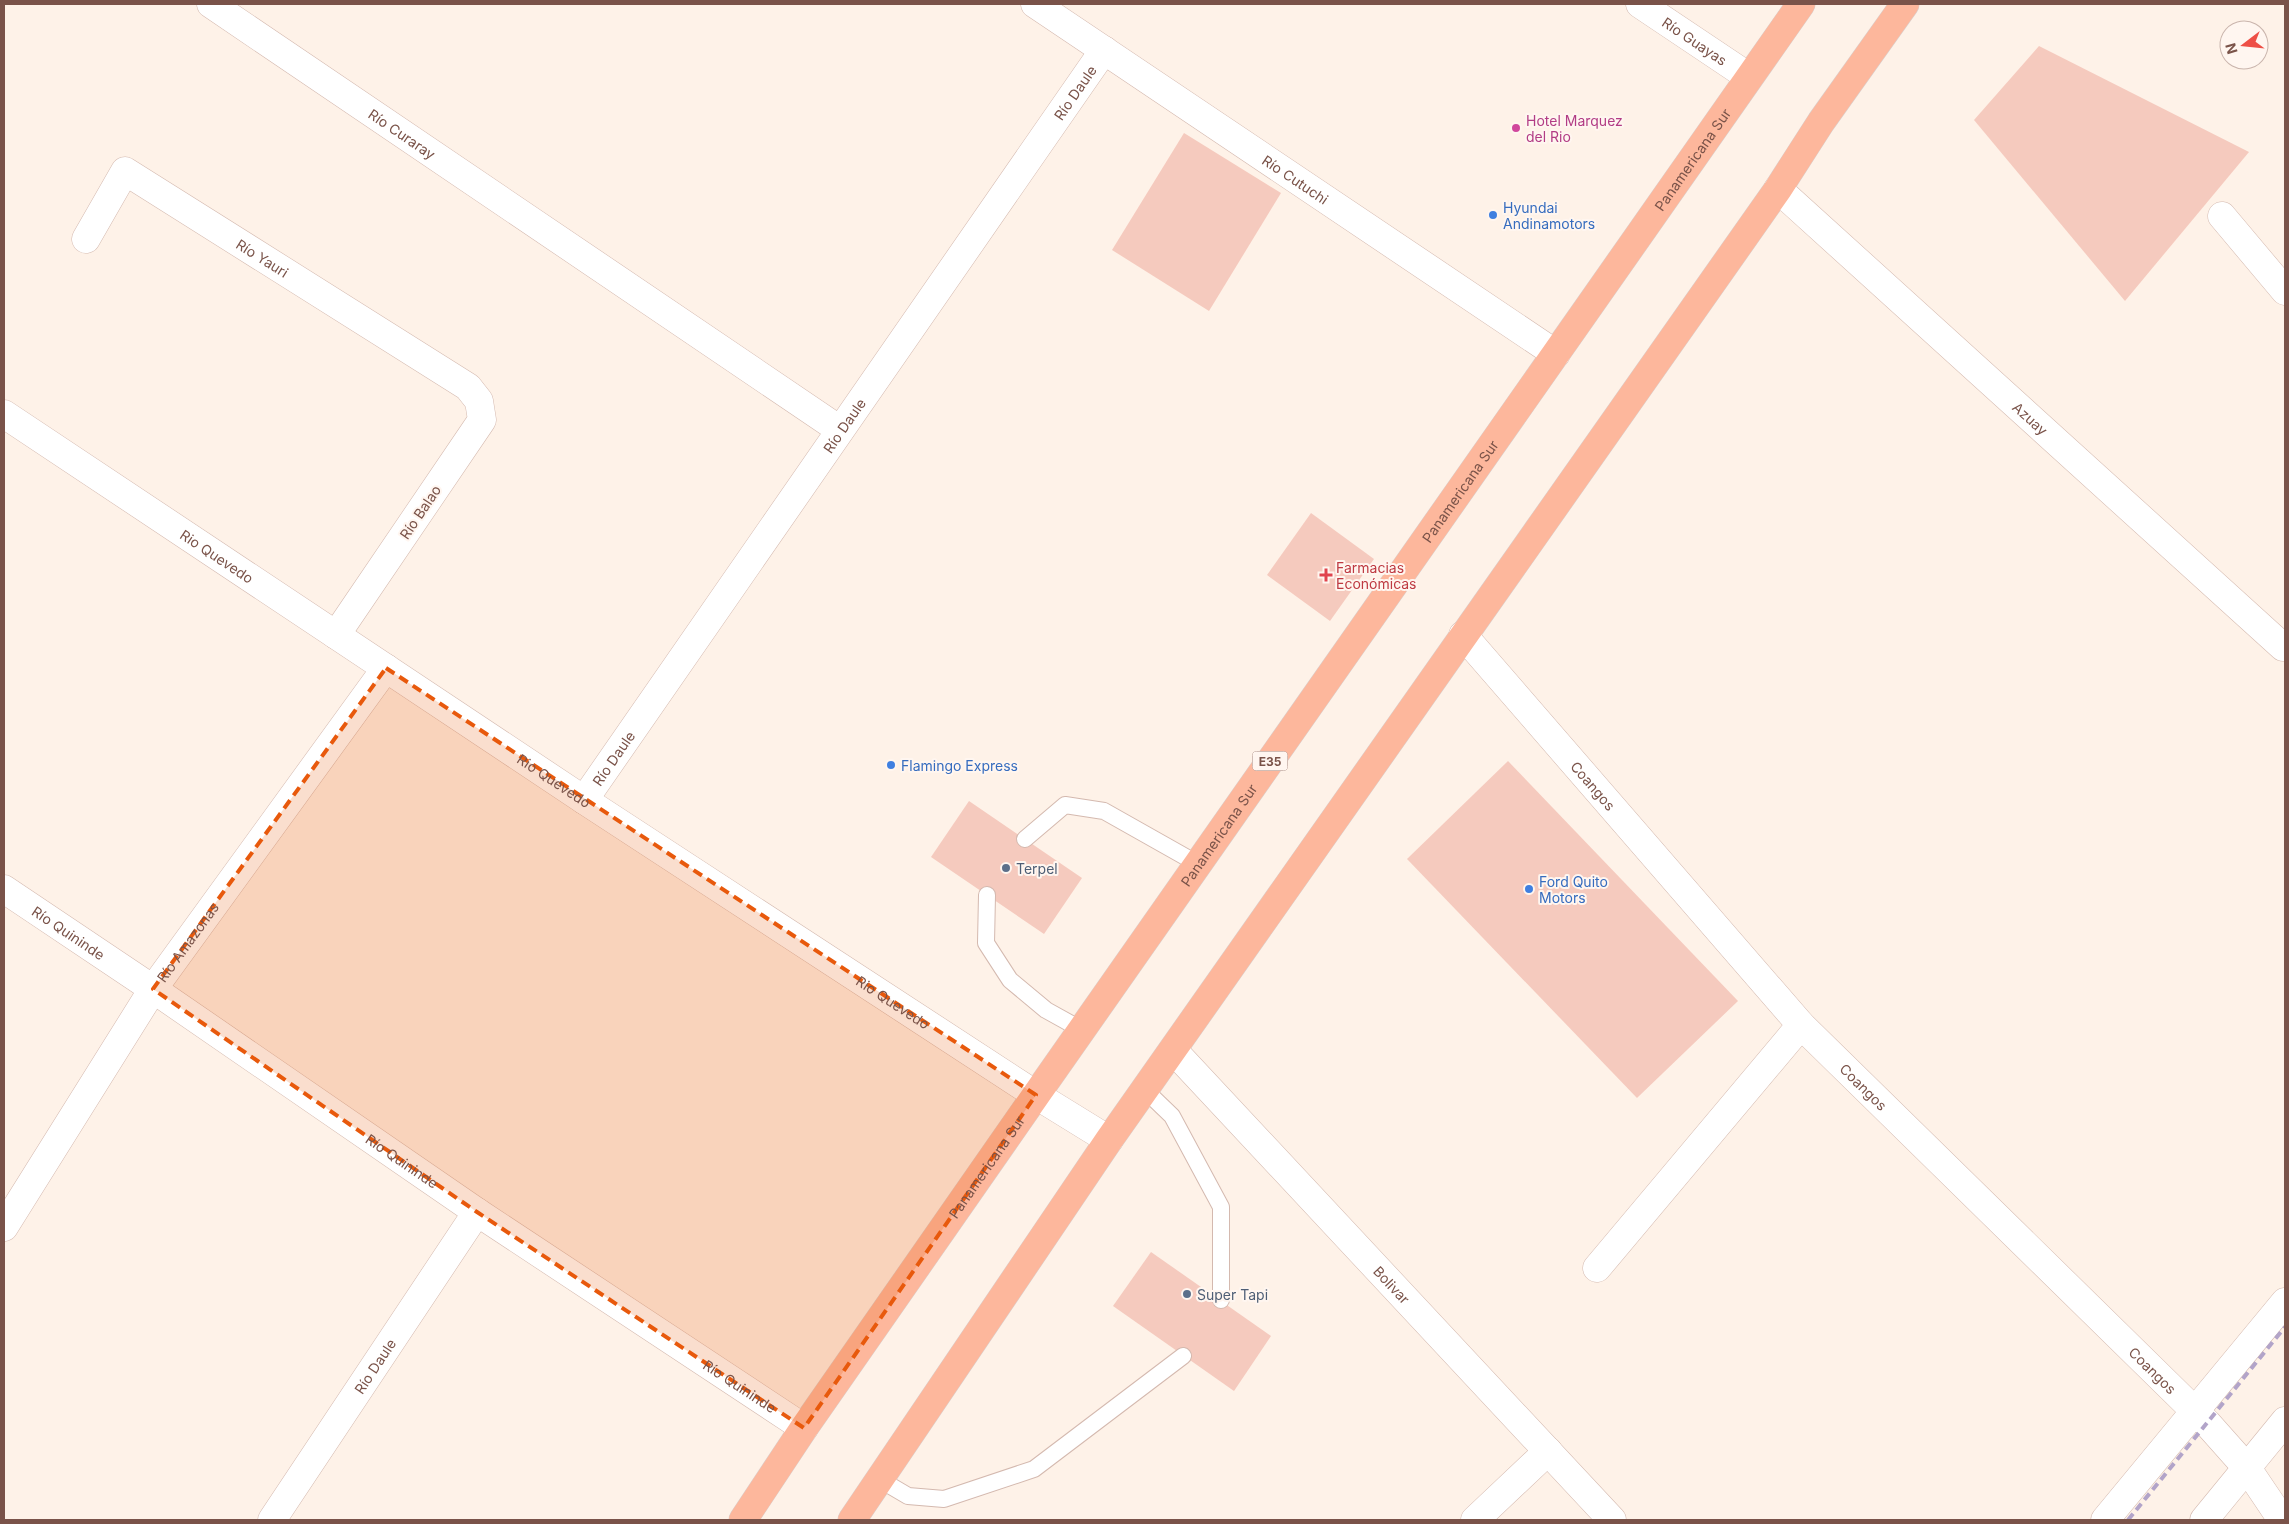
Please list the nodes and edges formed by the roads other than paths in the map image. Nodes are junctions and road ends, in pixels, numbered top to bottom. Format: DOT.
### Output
graph roads {
  1 [pos="211,4"];
  2 [pos="1035,4"];
  3 [pos="1640,4"];
  4 [pos="1801,4"];
  5 [pos="1906,4"];
  6 [pos="1104,50"];
  7 [pos="1749,77"];
  8 [pos="1778,189"];
  9 [pos="2222,216"];
  10 [pos="86,239"];
  11 [pos="2285,291"];
  12 [pos="1556,354"];
  13 [pos="468,387"];
  14 [pos="4,414"];
  15 [pos="840,430"];
  16 [pos="336,635"];
  17 [pos="1463,635"];
  18 [pos="2283,647"];
  19 [pos="386,668"];
  20 [pos="584,800"];
  21 [pos="1025,839"];
  22 [pos="1198,864"];
  23 [pos="4,889"];
  24 [pos="988,896"];
  25 [pos="153,989"];
  26 [pos="1801,1025"];
  27 [pos="1082,1030"];
  28 [pos="1173,1050"];
  29 [pos="1145,1090"];
  30 [pos="1036,1095"];
  31 [pos="1109,1140"];
  32 [pos="476,1212"];
  33 [pos="4,1228"];
  34 [pos="1597,1268"];
  35 [pos="1221,1300"];
  36 [pos="2285,1302"];
  37 [pos="1183,1356"];
  38 [pos="2195,1412"];
  39 [pos="2285,1421"];
  40 [pos="804,1428"];
  41 [pos="1548,1450"];
  42 [pos="2247,1468"];
  43 [pos="879,1479"];
  44 [pos="272,1520"];
  45 [pos="743,1520"];
  46 [pos="852,1520"];
  47 [pos="1475,1520"];
  48 [pos="1612,1520"];
  49 [pos="2105,1520"];
  50 [pos="2204,1520"];
  51 [pos="2282,1520"];
  1 -- 15 [label="street, Río Curaray"];
  2 -- 6 [label="street, Río Cutuchi"];
  3 -- 7 [label="street, Río Guayas"];
  4 -- 7 [label="highway, Panamericana Sur / E35"];
  5 -- 8 [label="highway"];
  6 -- 12 [label="street, Río Cutuchi"];
  6 -- 15 [label="street, Río Daule"];
  7 -- 12 [label="highway, Panamericana Sur / E35"];
  8 -- 17 [label="highway"];
  8 -- 18 [label="street, Azuay"];
  9 -- 11 [label="street"];
  10 -- 13 [label="street, Río Yauri"];
  12 -- 22 [label="highway, Panamericana Sur / E35"];
  13 -- 16 [label="street, Río Balao"];
  14 -- 16 [label="street, Rio Quevedo"];
  15 -- 20 [label="street, Río Daule"];
  16 -- 19 [label="street, Rio Quevedo"];
  17 -- 26 [label="street, Coangos"];
  17 -- 28 [label="highway"];
  19 -- 20 [label="street, Rio Quevedo"];
  19 -- 25 [label="street, Río Amazonas"];
  20 -- 30 [label="street, Rio Quevedo"];
  21 -- 22 [label="lane"];
  22 -- 27 [label="highway, Panamericana Sur / E35"];
  23 -- 25 [label="street, Río Quininde"];
  24 -- 27 [label="lane"];
  25 -- 32 [label="street, Río Quininde"];
  25 -- 33 [label="street, Río Amazonas"];
  26 -- 34 [label="street"];
  26 -- 38 [label="street, Coangos"];
  27 -- 30 [label="highway, Panamericana Sur / E35"];
  28 -- 29 [label="highway"];
  28 -- 41 [label="street, Bolivar"];
  29 -- 31 [label="highway"];
  29 -- 35 [label="lane"];
  30 -- 31 [label="street, Rio Quevedo"];
  30 -- 40 [label="highway, Panamericana Sur / E35"];
  31 -- 43 [label="highway"];
  32 -- 40 [label="street, Río Quininde"];
  32 -- 44 [label="street, Río Daule"];
  36 -- 38 [label="street"];
  37 -- 43 [label="lane"];
  38 -- 42 [label="street, Coangos"];
  38 -- 49 [label="street"];
  39 -- 42 [label="street"];
  40 -- 45 [label="highway, Panamericana Sur / E35"];
  41 -- 47 [label="street"];
  41 -- 48 [label="street, Bolivar"];
  42 -- 50 [label="street"];
  42 -- 51 [label="street, Coangos"];
  43 -- 46 [label="highway"];
}
